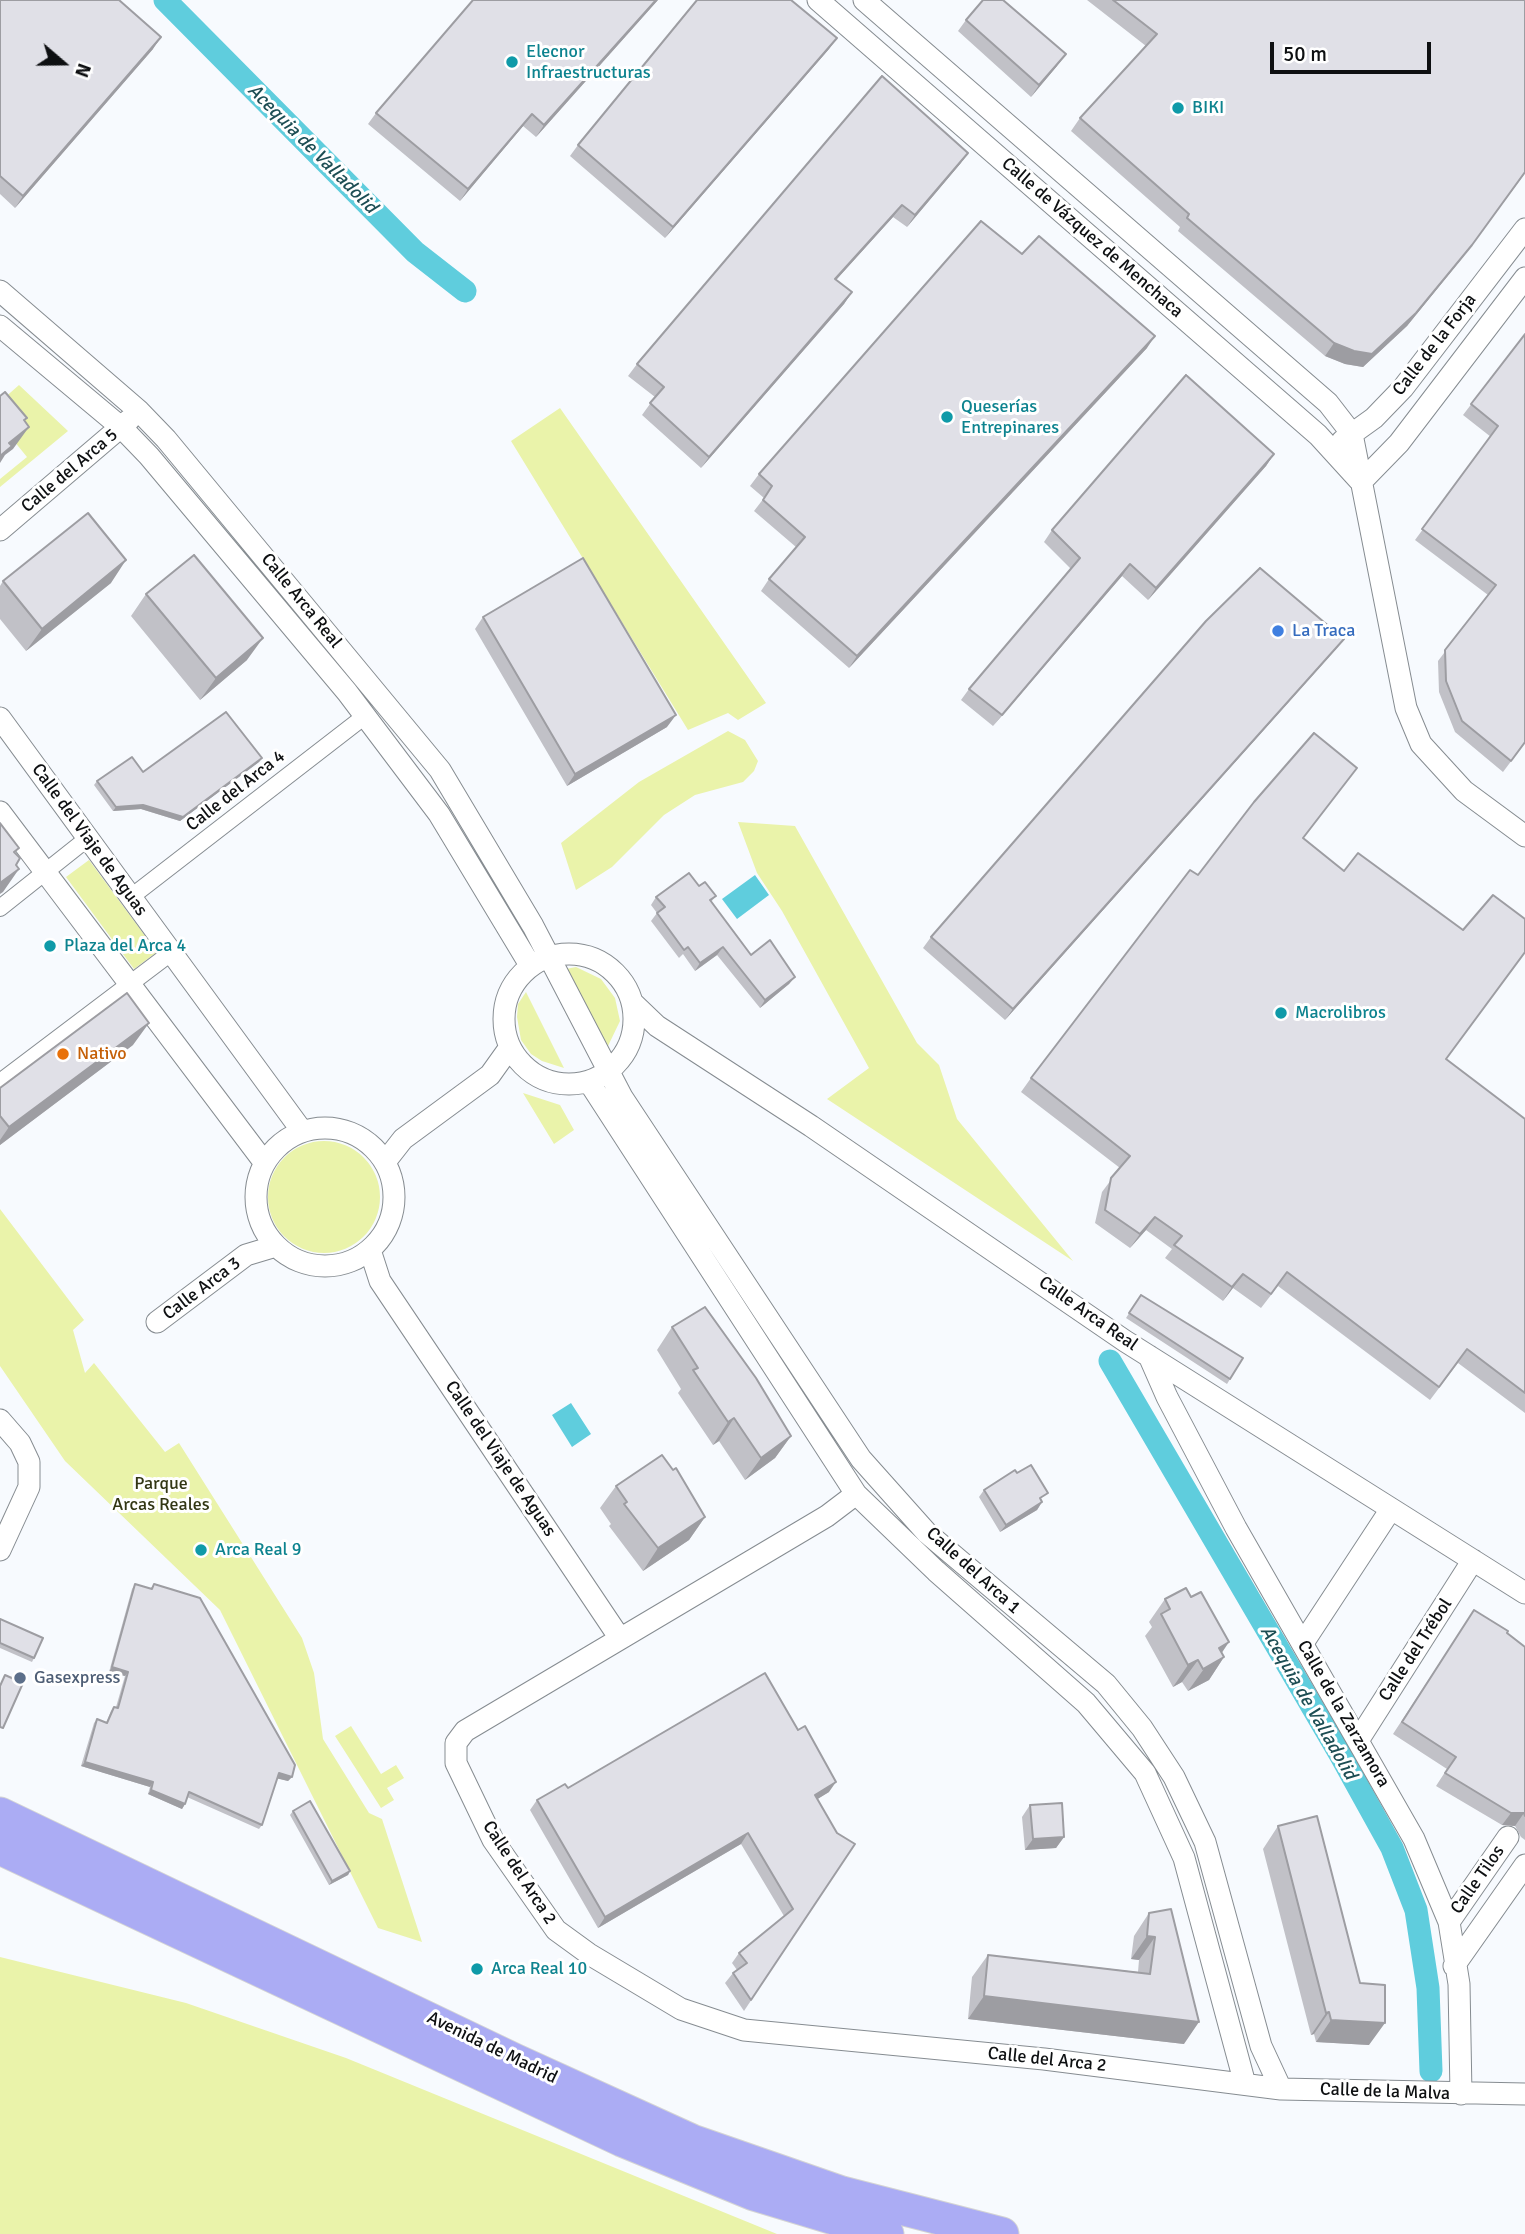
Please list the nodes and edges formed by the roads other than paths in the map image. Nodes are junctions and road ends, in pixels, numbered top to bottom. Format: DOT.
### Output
graph roads {
  1 [pos="818,0"];
  2 [pos="863,0"];
  3 [pos="1525,229"];
  4 [pos="1525,278"];
  5 [pos="0,291"];
  6 [pos="0,326"];
  7 [pos="139,411"];
  8 [pos="122,428"];
  9 [pos="1352,434"];
  10 [pos="1331,448"];
  11 [pos="1361,482"];
  12 [pos="0,530"];
  13 [pos="365,716"];
  14 [pos="0,718"];
  15 [pos="0,812"];
  16 [pos="1525,836"];
  17 [pos="89,838"];
  18 [pos="45,873"];
  19 [pos="131,897"];
  20 [pos="0,908"];
  21 [pos="172,952"];
  22 [pos="550,956"];
  23 [pos="530,965"];
  24 [pos="129,985"];
  25 [pos="635,1015"];
  26 [pos="515,1056"];
  27 [pos="609,1070"];
  28 [pos="0,1082"];
  29 [pos="589,1082"];
  30 [pos="302,1131"];
  31 [pos="380,1155"];
  32 [pos="264,1162"];
  33 [pos="269,1237"];
  34 [pos="361,1255"];
  35 [pos="157,1322"];
  36 [pos="1149,1356"];
  37 [pos="0,1420"];
  38 [pos="856,1494"];
  39 [pos="1391,1509"];
  40 [pos="0,1550"];
  41 [pos="1474,1560"];
  42 [pos="1525,1593"];
  43 [pos="619,1637"];
  44 [pos="1303,1643"];
  45 [pos="1359,1739"];
  46 [pos="0,1814"];
  47 [pos="1508,1837"];
  48 [pos="0,1848"];
  49 [pos="1525,1866"];
  50 [pos="1449,1922"];
  51 [pos="1454,1966"];
  52 [pos="1245,2084"];
  53 [pos="1280,2090"];
  54 [pos="1461,2094"];
  55 [pos="1525,2094"];
  56 [pos="875,2232"];
  57 [pos="1002,2234"];
  1 -- 10 [label="street, Calle de Vázquez de Menchaca"];
  2 -- 9 [label="street, Calle de Vázquez de Menchaca"];
  3 -- 9 [label="street, Calle de la Forja"];
  4 -- 11 [label="street, Calle de la Forja"];
  5 -- 7 [label="street, Calle Arca Real"];
  6 -- 8 [label="street, Calle Arca Real"];
  7 -- 8 [label="street, Calle del Arca 5"];
  7 -- 22 [label="street, Calle Arca Real"];
  8 -- 12 [label="street, Calle del Arca 5"];
  8 -- 13 [label="street, Calle Arca Real"];
  9 -- 10 [label="street, Calle de la Forja"];
  9 -- 11 [label="street, Calle de Vázquez de Menchaca"];
  10 -- 11 [label="street, Calle de Vázquez de Menchaca"];
  11 -- 16 [label="street, Calle de Vázquez de Menchaca"];
  13 -- 19 [label="street, Calle del Arca 4"];
  13 -- 23 [label="street, Calle Arca Real"];
  14 -- 17 [label="street, Calle del Viaje de Aguas"];
  15 -- 18 [label="street"];
  17 -- 18 [label="street"];
  17 -- 19 [label="street, Calle del Viaje de Aguas"];
  18 -- 20 [label="street"];
  18 -- 24 [label="street"];
  19 -- 21 [label="street, Calle del Viaje de Aguas"];
  21 -- 24 [label="street"];
  21 -- 30 [label="street, Calle del Viaje de Aguas"];
  22 -- 23 [label="street"];
  22 -- 25 [label="street"];
  22 -- 27 [label="street, Calle Arca Real"];
  23 -- 26 [label="street"];
  24 -- 28 [label="street"];
  24 -- 32 [label="street"];
  25 -- 27 [label="street"];
  25 -- 36 [label="street, Calle Arca Real"];
  26 -- 29 [label="street"];
  26 -- 31 [label="street"];
  27 -- 29 [label="street"];
  27 -- 53 [label="street, Calle del Arca 1"];
  29 -- 38 [label="street, Calle del Arca 1"];
  30 -- 31 [label="street"];
  30 -- 32 [label="street"];
  31 -- 34 [label="street"];
  32 -- 33 [label="street"];
  33 -- 34 [label="street"];
  33 -- 35 [label="street, Calle Arca 3"];
  34 -- 43 [label="street, Calle del Viaje de Aguas"];
  36 -- 39 [label="street, Calle Arca Real"];
  36 -- 44 [label="street, Calle de la Zarzamora"];
  37 -- 40 [label="street"];
  38 -- 43 [label="street, Calle del Arca 2"];
  38 -- 52 [label="street, Calle del Arca 1"];
  39 -- 41 [label="street, Calle Arca Real"];
  39 -- 44 [label="street"];
  41 -- 42 [label="street, Calle Arca Real"];
  41 -- 45 [label="street, Calle del Trébol"];
  43 -- 52 [label="street, Calle del Arca 2"];
  44 -- 45 [label="street, Calle de la Zarzamora"];
  45 -- 50 [label="street, Calle de la Zarzamora"];
  46 -- 57 [label="main road, Avenida de Madrid"];
  47 -- 50 [label="street, Calle Tilos"];
  48 -- 56 [label="main road, Avenida de Madrid"];
  49 -- 51 [label="street"];
  50 -- 51 [label="street, Calle de la Zarzamora"];
  51 -- 54 [label="street, Calle de la Zarzamora"];
  52 -- 53 [label="street, Calle de la Malva"];
  53 -- 54 [label="street, Calle de la Malva"];
  54 -- 55 [label="street, Calle de la Malva"];
}
